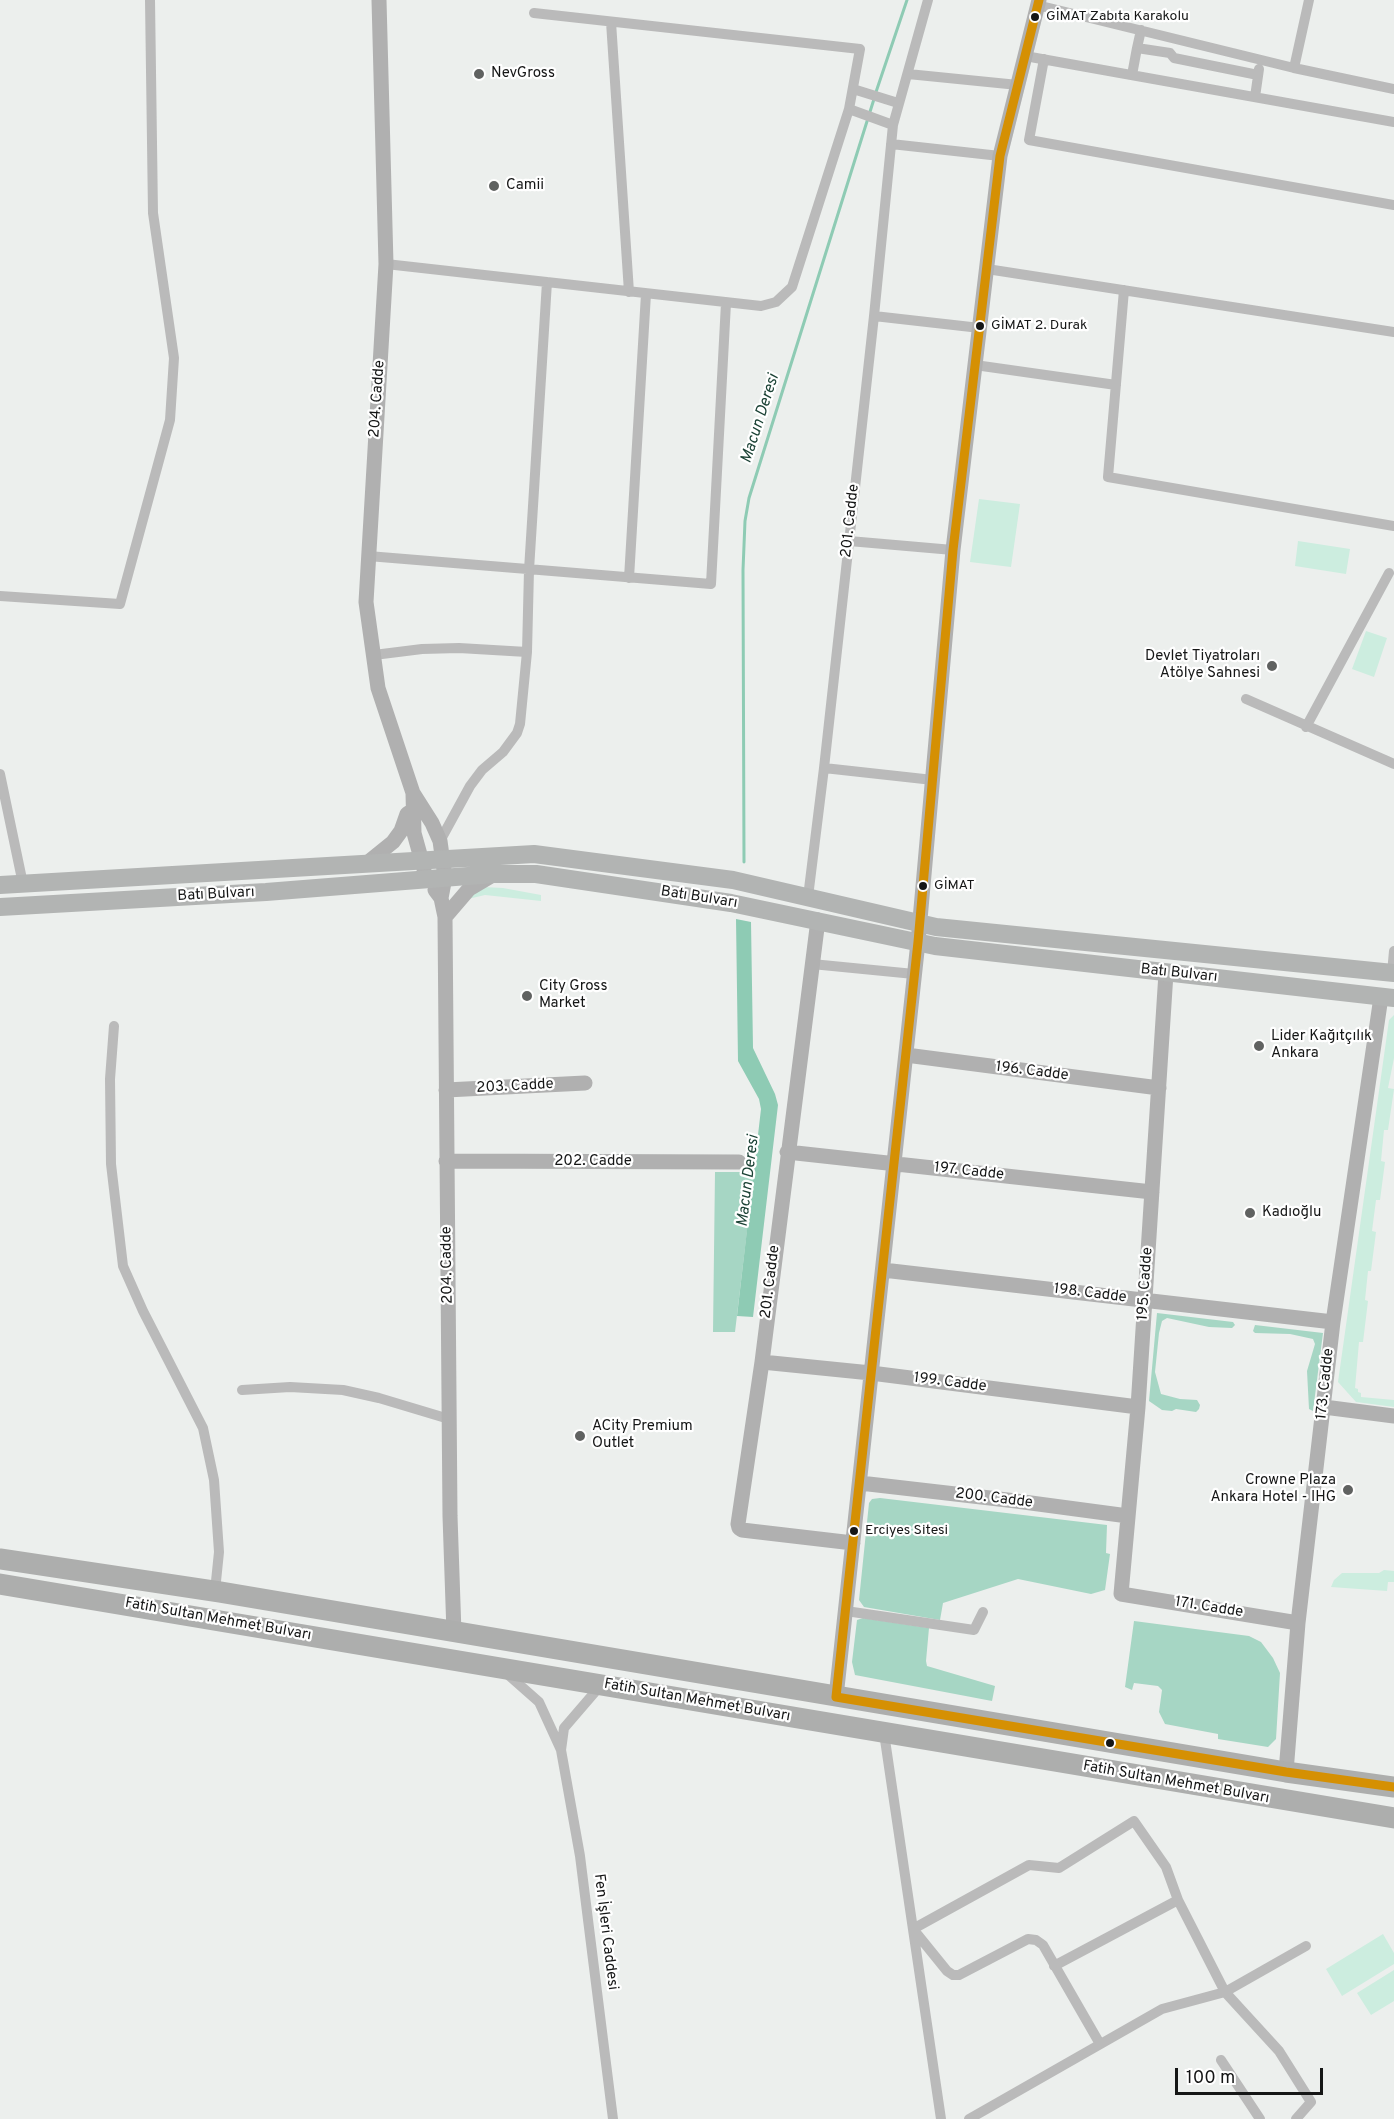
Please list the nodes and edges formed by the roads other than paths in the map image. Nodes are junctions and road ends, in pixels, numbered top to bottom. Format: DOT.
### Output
graph roads {
  1 [pos="150,0"];
  2 [pos="380,0"];
  3 [pos="928,0"];
  4 [pos="1309,0"];
  5 [pos="1038,3"];
  6 [pos="534,13"];
  7 [pos="611,22"];
  8 [pos="1141,30"];
  9 [pos="1137,48"];
  10 [pos="1025,56"];
  11 [pos="1044,59"];
  12 [pos="1260,60"];
  13 [pos="1294,68"];
  14 [pos="908,74"];
  15 [pos="1132,75"];
  16 [pos="1258,75"];
  17 [pos="1018,85"];
  18 [pos="852,89"];
  19 [pos="1394,89"];
  20 [pos="1255,97"];
  21 [pos="898,103"];
  22 [pos="849,109"];
  23 [pos="1394,122"];
  24 [pos="893,125"];
  25 [pos="891,144"];
  26 [pos="1000,156"];
  27 [pos="1394,205"];
  28 [pos="386,264"];
  29 [pos="987,269"];
  30 [pos="548,282"];
  31 [pos="1124,290"];
  32 [pos="628,292"];
  33 [pos="646,294"];
  34 [pos="726,303"];
  35 [pos="874,316"];
  36 [pos="980,328"];
  37 [pos="1394,332"];
  38 [pos="975,365"];
  39 [pos="1116,385"];
  40 [pos="1394,526"];
  41 [pos="849,541"];
  42 [pos="953,550"];
  43 [pos="368,556"];
  44 [pos="529,570"];
  45 [pos="1389,573"];
  46 [pos="629,578"];
  47 [pos="0,596"];
  48 [pos="527,652"];
  49 [pos="374,655"];
  50 [pos="1246,699"];
  51 [pos="1306,727"];
  52 [pos="1394,764"];
  53 [pos="824,768"];
  54 [pos="0,774"];
  55 [pos="933,780"];
  56 [pos="413,793"];
  57 [pos="413,810"];
  58 [pos="441,849"];
  59 [pos="421,859"];
  60 [pos="367,863"];
  61 [pos="493,874"];
  62 [pos="445,878"];
  63 [pos="426,879"];
  64 [pos="23,884"];
  65 [pos="0,885"];
  66 [pos="808,897"];
  67 [pos="441,898"];
  68 [pos="0,907"];
  69 [pos="445,917"];
  70 [pos="818,920"];
  71 [pos="920,923"];
  72 [pos="918,942"];
  73 [pos="1394,951"];
  74 [pos="812,964"];
  75 [pos="1166,973"];
  76 [pos="1393,973"];
  77 [pos="914,974"];
  78 [pos="1387,998"];
  79 [pos="114,1026"];
  80 [pos="906,1055"];
  81 [pos="585,1083"];
  82 [pos="1159,1088"];
  83 [pos="446,1090"];
  84 [pos="787,1152"];
  85 [pos="446,1161"];
  86 [pos="739,1162"];
  87 [pos="894,1164"];
  88 [pos="1152,1192"];
  89 [pos="883,1270"];
  90 [pos="1146,1300"];
  91 [pos="1333,1322"];
  92 [pos="762,1362"];
  93 [pos="872,1373"];
  94 [pos="242,1390"];
  95 [pos="1138,1407"];
  96 [pos="1324,1407"];
  97 [pos="1394,1416"];
  98 [pos="449,1419"];
  99 [pos="860,1483"];
  100 [pos="1128,1516"];
  101 [pos="853,1543"];
  102 [pos="0,1559"];
  103 [pos="0,1584"];
  104 [pos="215,1591"];
  105 [pos="1121,1594"];
  106 [pos="846,1611"];
  107 [pos="983,1612"];
  108 [pos="1298,1623"];
  109 [pos="454,1633"];
  110 [pos="500,1668"];
  111 [pos="601,1685"];
  112 [pos="836,1697"];
  113 [pos="884,1733"];
  114 [pos="561,1750"];
  115 [pos="1286,1772"];
  116 [pos="1394,1787"];
  117 [pos="1394,1818"];
  118 [pos="1178,1900"];
  119 [pos="913,1929"];
  120 [pos="1306,1946"];
  121 [pos="1054,1966"];
  122 [pos="1225,1992"];
  123 [pos="1100,2044"];
  124 [pos="1221,2060"];
  125 [pos="613,2119"];
  126 [pos="941,2119"];
  127 [pos="969,2119"];
  128 [pos="1260,2119"];
  129 [pos="1296,2119"];
  1 -- 47 [label="street"];
  2 -- 28 [label="street, 204. Cadde"];
  3 -- 14 [label="street, 201. Cadde"];
  4 -- 13 [label="street"];
  5 -- 8 [label="street"];
  5 -- 10 [label="street"];
  6 -- 7 [label="street"];
  7 -- 18 [label="street"];
  7 -- 32 [label="street"];
  8 -- 9 [label="street"];
  8 -- 12 [label="street"];
  9 -- 15 [label="street"];
  9 -- 16 [label="street"];
  10 -- 11 [label="street"];
  10 -- 17 [label="street"];
  11 -- 15 [label="street"];
  11 -- 27 [label="street"];
  12 -- 13 [label="street"];
  12 -- 16 [label="street"];
  13 -- 19 [label="street"];
  14 -- 17 [label="street"];
  14 -- 21 [label="street, 201. Cadde"];
  15 -- 20 [label="street"];
  16 -- 20 [label="street"];
  17 -- 26 [label="street"];
  18 -- 21 [label="street"];
  18 -- 22 [label="street"];
  20 -- 23 [label="street"];
  21 -- 24 [label="street, 201. Cadde"];
  22 -- 24 [label="street"];
  22 -- 34 [label="street"];
  24 -- 25 [label="street, 201. Cadde"];
  25 -- 26 [label="street"];
  25 -- 35 [label="street, 201. Cadde"];
  26 -- 29 [label="street"];
  28 -- 30 [label="street"];
  28 -- 43 [label="street, 204. Cadde"];
  29 -- 31 [label="street"];
  29 -- 36 [label="street"];
  30 -- 32 [label="street"];
  30 -- 44 [label="street"];
  31 -- 37 [label="street"];
  31 -- 39 [label="street"];
  32 -- 33 [label="street"];
  33 -- 34 [label="street"];
  33 -- 46 [label="street"];
  34 -- 46 [label="street"];
  35 -- 36 [label="street"];
  35 -- 41 [label="street, 201. Cadde"];
  36 -- 38 [label="street"];
  38 -- 39 [label="street"];
  38 -- 42 [label="street"];
  39 -- 40 [label="street"];
  41 -- 42 [label="street"];
  41 -- 53 [label="street, 201. Cadde"];
  42 -- 55 [label="street"];
  43 -- 44 [label="street"];
  43 -- 49 [label="street, 204. Cadde"];
  44 -- 46 [label="street"];
  44 -- 48 [label="street"];
  45 -- 51 [label="street"];
  48 -- 49 [label="street"];
  48 -- 58 [label="street"];
  49 -- 56 [label="street, 204. Cadde"];
  50 -- 51 [label="street"];
  51 -- 52 [label="street"];
  53 -- 55 [label="street"];
  53 -- 66 [label="street, 201. Cadde"];
  54 -- 64 [label="street"];
  55 -- 71 [label="street"];
  56 -- 57 [label="street, 204. Cadde"];
  56 -- 58 [label="street, 204. Cadde"];
  57 -- 59 [label="street, 204. Cadde"];
  57 -- 60 [label="street"];
  58 -- 59 [label="main road, Batı Bulvarı"];
  58 -- 62 [label="street, 204. Cadde"];
  58 -- 66 [label="main road, Batı Bulvarı"];
  59 -- 60 [label="main road, Batı Bulvarı"];
  59 -- 63 [label="street, 204. Cadde"];
  60 -- 64 [label="main road, Batı Bulvarı"];
  61 -- 62 [label="main road, Batı Bulvarı"];
  61 -- 69 [label="street"];
  61 -- 70 [label="main road, Batı Bulvarı"];
  62 -- 63 [label="main road, Batı Bulvarı"];
  62 -- 67 [label="street, 204. Cadde"];
  63 -- 67 [label="street, 204. Cadde"];
  63 -- 68 [label="main road, Batı Bulvarı"];
  64 -- 65 [label="main road, Batı Bulvarı"];
  66 -- 71 [label="main road, Batı Bulvarı"];
  67 -- 69 [label="street, 204. Cadde"];
  69 -- 83 [label="street, 204. Cadde"];
  70 -- 72 [label="main road, Batı Bulvarı"];
  70 -- 74 [label="street, 201. Cadde"];
  71 -- 72 [label="street"];
  71 -- 76 [label="main road, Batı Bulvarı"];
  72 -- 75 [label="main road, Batı Bulvarı"];
  72 -- 77 [label="street"];
  73 -- 76 [label="street"];
  74 -- 77 [label="street"];
  74 -- 84 [label="street, 201. Cadde"];
  75 -- 78 [label="main road, Batı Bulvarı"];
  75 -- 82 [label="street, 195. Cadde"];
  77 -- 80 [label="street"];
  78 -- 91 [label="street, 173. Cadde"];
  79 -- 104 [label="street"];
  80 -- 82 [label="street, 196. Cadde"];
  80 -- 87 [label="street"];
  81 -- 83 [label="street, 203. Cadde"];
  82 -- 88 [label="street, 195. Cadde"];
  83 -- 85 [label="street, 204. Cadde"];
  84 -- 87 [label="street, 197. Cadde"];
  84 -- 92 [label="street, 201. Cadde"];
  85 -- 86 [label="street, 202. Cadde"];
  85 -- 98 [label="street, 204. Cadde"];
  87 -- 88 [label="street, 197. Cadde"];
  87 -- 89 [label="street"];
  88 -- 90 [label="street, 195. Cadde"];
  89 -- 90 [label="street, 198. Cadde"];
  89 -- 93 [label="street"];
  90 -- 91 [label="street, 198. Cadde"];
  90 -- 95 [label="street, 195. Cadde"];
  91 -- 96 [label="street, 173. Cadde"];
  92 -- 93 [label="street, 199. Cadde"];
  92 -- 101 [label="street, 201. Cadde"];
  93 -- 95 [label="street, 199. Cadde"];
  93 -- 99 [label="street"];
  94 -- 98 [label="street"];
  95 -- 100 [label="street, 195. Cadde"];
  96 -- 97 [label="street"];
  96 -- 108 [label="street, 173. Cadde"];
  98 -- 109 [label="street, 204. Cadde"];
  99 -- 100 [label="street, 200. Cadde"];
  99 -- 101 [label="street"];
  100 -- 105 [label="street, 195. Cadde"];
  101 -- 106 [label="street"];
  102 -- 104 [label="highway, Fatih Sultan Mehmet Bulvarı"];
  103 -- 110 [label="highway, Fatih Sultan Mehmet Bulvarı"];
  104 -- 109 [label="highway, Fatih Sultan Mehmet Bulvarı"];
  105 -- 108 [label="street, 171. Cadde"];
  106 -- 107 [label="street"];
  106 -- 112 [label="street"];
  108 -- 115 [label="street, 173. Cadde"];
  109 -- 112 [label="highway, Fatih Sultan Mehmet Bulvarı"];
  110 -- 111 [label="highway, Fatih Sultan Mehmet Bulvarı"];
  110 -- 114 [label="street"];
  111 -- 113 [label="highway, Fatih Sultan Mehmet Bulvarı"];
  111 -- 114 [label="street"];
  112 -- 115 [label="highway, Fatih Sultan Mehmet Bulvarı"];
  113 -- 117 [label="highway, Fatih Sultan Mehmet Bulvarı"];
  113 -- 119 [label="street"];
  114 -- 125 [label="street, Fen İşleri Caddesi"];
  115 -- 116 [label="highway, Fatih Sultan Mehmet Bulvarı"];
  118 -- 119 [label="street"];
  118 -- 121 [label="street"];
  118 -- 122 [label="street"];
  119 -- 121 [label="street"];
  119 -- 126 [label="street"];
  120 -- 122 [label="street"];
  121 -- 123 [label="street"];
  122 -- 123 [label="street"];
  122 -- 129 [label="street"];
  123 -- 127 [label="street"];
  124 -- 128 [label="street"];
}
